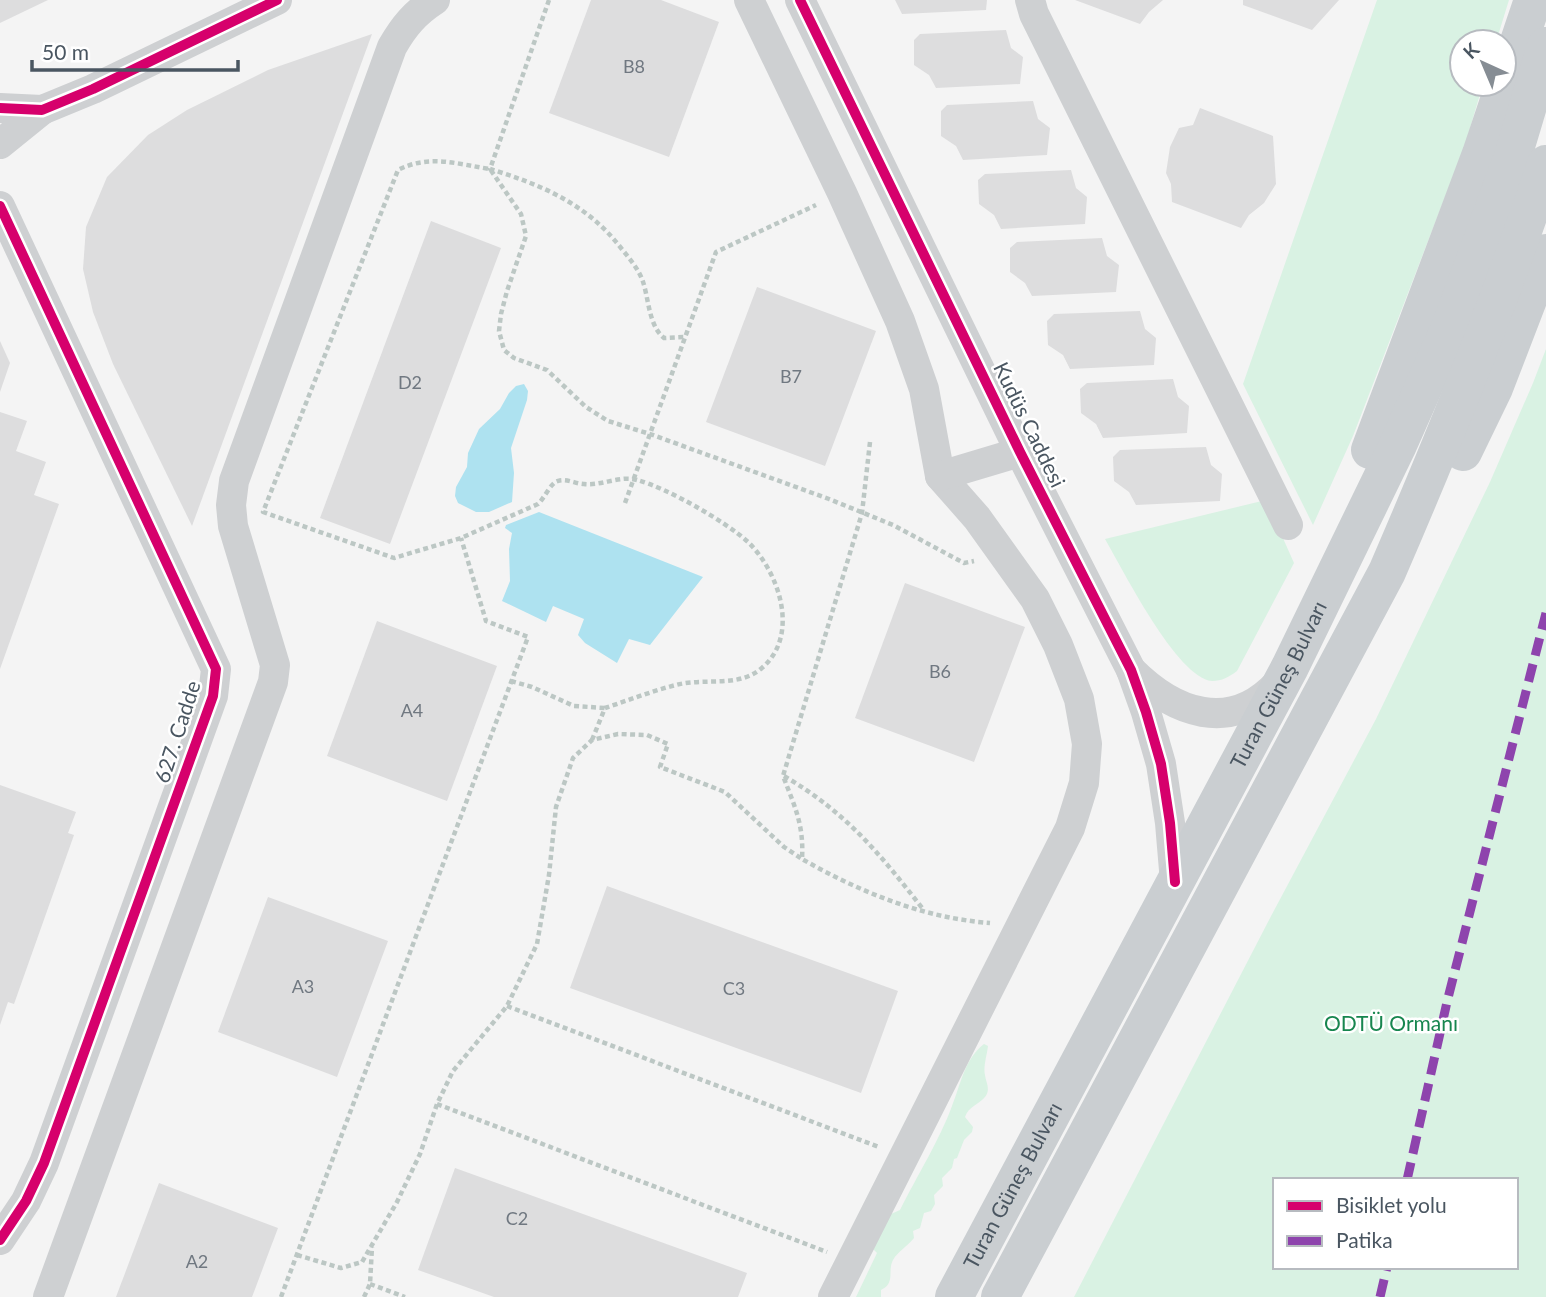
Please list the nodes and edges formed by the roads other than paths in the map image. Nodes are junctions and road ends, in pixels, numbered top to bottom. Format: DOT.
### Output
graph roads {
  1 [pos="277,0"];
  2 [pos="435,0"];
  3 [pos="750,0"];
  4 [pos="800,0"];
  5 [pos="1030,0"];
  6 [pos="1533,0"];
  7 [pos="1546,46"];
  8 [pos="0,108"];
  9 [pos="42,110"];
  10 [pos="0,122"];
  11 [pos="0,143"];
  12 [pos="1546,164"];
  13 [pos="0,206"];
  14 [pos="1546,253"];
  15 [pos="1020,452"];
  16 [pos="940,476"];
  17 [pos="1288,525"];
  18 [pos="1350,545"];
  19 [pos="1387,572"];
  20 [pos="1131,670"];
  21 [pos="1286,675"];
  22 [pos="1175,882"];
  23 [pos="0,1241"];
  24 [pos="48,1297"];
  25 [pos="833,1297"];
  26 [pos="954,1297"];
  27 [pos="1000,1297"];
  1 -- 9 [label="street"];
  2 -- 24 [label="street"];
  3 -- 16 [label="street"];
  4 -- 15 [label="street, Kudüs Caddesi"];
  5 -- 17 [label="street"];
  6 -- 18 [label="main road"];
  7 -- 18 [label="main road, Turan Güneş Bulvarı"];
  8 -- 9 [label="street"];
  9 -- 11 [label="street"];
  10 -- 11 [label="street"];
  12 -- 19 [label="main road, Turan Güneş Bulvarı"];
  13 -- 23 [label="street, 627. Cadde"];
  14 -- 19 [label="main road"];
  15 -- 16 [label="street"];
  15 -- 20 [label="street, Kudüs Caddesi"];
  16 -- 25 [label="street"];
  18 -- 21 [label="main road, Turan Güneş Bulvarı"];
  19 -- 27 [label="main road, Turan Güneş Bulvarı"];
  20 -- 21 [label="street, Kudüs Caddesi"];
  20 -- 22 [label="street, Kudüs Caddesi"];
  21 -- 22 [label="main road, Turan Güneş Bulvarı"];
  22 -- 26 [label="main road, Turan Güneş Bulvarı"];
}
